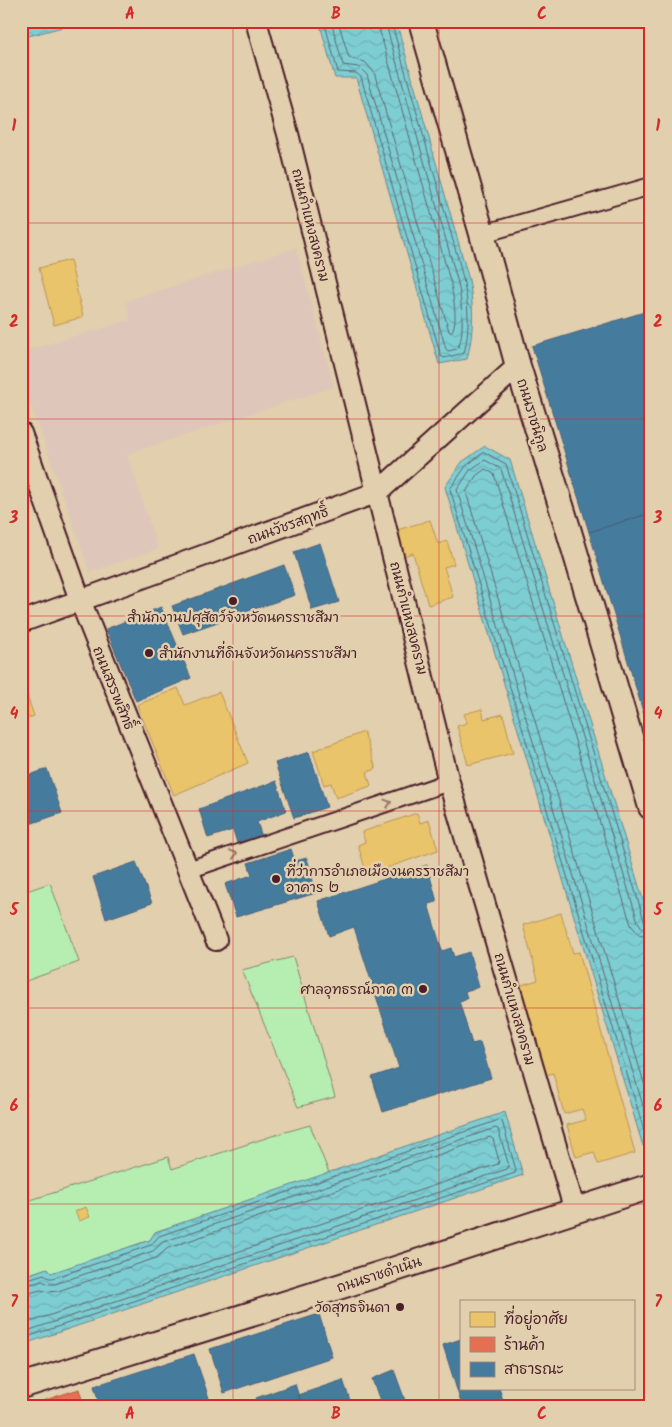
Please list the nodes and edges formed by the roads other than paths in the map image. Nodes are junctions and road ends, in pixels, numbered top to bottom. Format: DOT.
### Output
graph roads {
  1 [pos="256,21"];
  2 [pos="421,21"];
  3 [pos="651,186"];
  4 [pos="482,234"];
  5 [pos="518,366"];
  6 [pos="21,433"];
  7 [pos="378,492"];
  8 [pos="80,600"];
  9 [pos="21,622"];
  10 [pos="450,782"];
  11 [pos="651,807"];
  12 [pos="188,870"];
  13 [pos="216,940"];
  14 [pos="651,1186"];
  15 [pos="575,1212"];
  16 [pos="21,1386"];
  1 -- 7 [label="street, ถนนกำแหงสงคราม"];
  2 -- 4 [label="main road, ถนนราชนิกูล"];
  3 -- 4 [label="street"];
  4 -- 5 [label="main road, ถนนราชนิกูล"];
  5 -- 7 [label="street, ถนนวัชรสฤทธิ์"];
  5 -- 11 [label="main road, ถนนราชนิกูล"];
  6 -- 8 [label="street, ถนนสรรพสิทธิ์"];
  7 -- 8 [label="street, ถนนวัชรสฤทธิ์"];
  7 -- 10 [label="street, ถนนกำแหงสงคราม"];
  8 -- 9 [label="street, ถนนวัชรสฤทธิ์"];
  8 -- 12 [label="street, ถนนสรรพสิทธิ์"];
  12 -- 10 [label="street, one-way"];
  10 -- 15 [label="street, ถนนกำแหงสงคราม"];
  12 -- 13 [label="street, ถนนสรรพสิทธิ์"];
  14 -- 15 [label="main road, ถนนราชดำเนิน"];
  15 -- 16 [label="main road, ถนนราชดำเนิน"];
}
